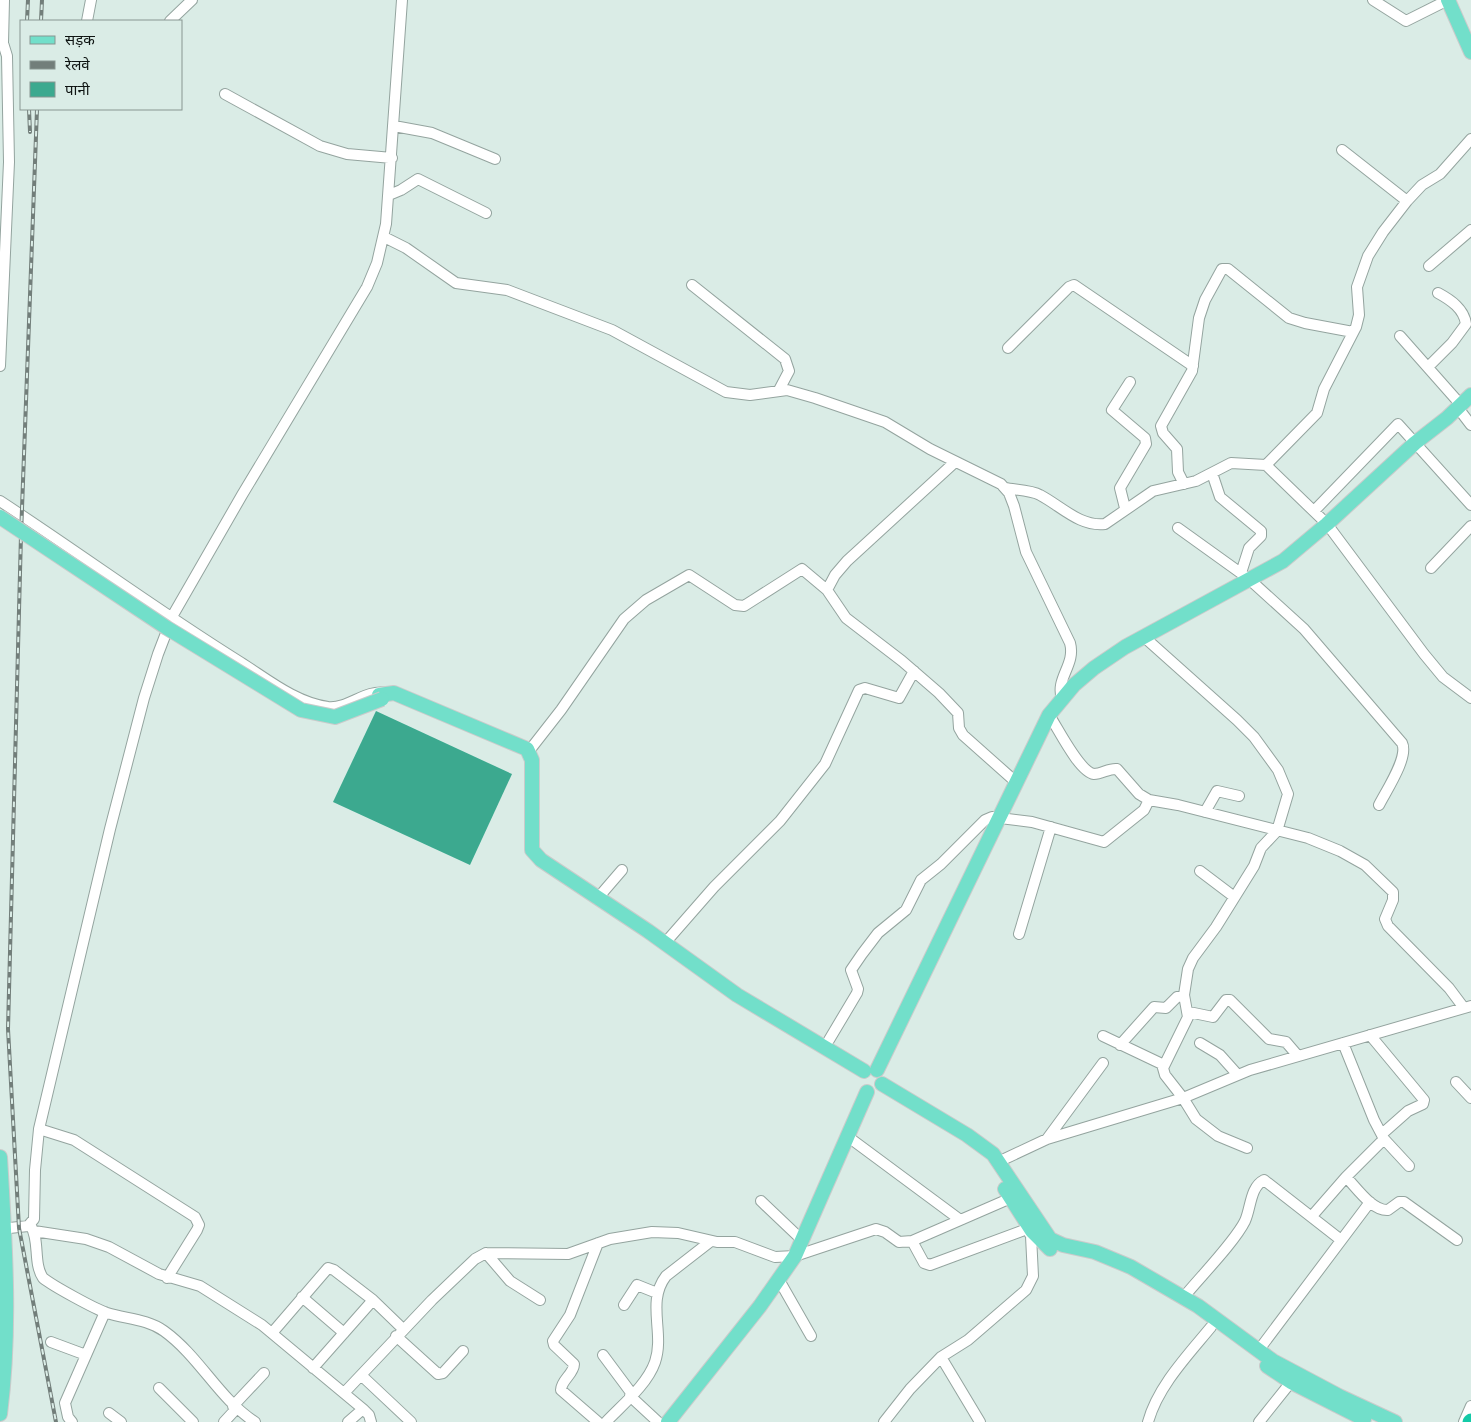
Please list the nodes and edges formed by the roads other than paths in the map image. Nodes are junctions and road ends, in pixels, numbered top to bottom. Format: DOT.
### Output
graph roads {
  1 [pos="4,0"];
  2 [pos="91,0"];
  3 [pos="192,0"];
  4 [pos="402,0"];
  5 [pos="1372,0"];
  6 [pos="1448,0"];
  7 [pos="87,20"];
  8 [pos="171,20"];
  9 [pos="1,46"];
  10 [pos="1471,52"];
  11 [pos="225,94"];
  12 [pos="394,126"];
  13 [pos="1471,139"];
  14 [pos="1342,150"];
  15 [pos="392,158"];
  16 [pos="495,159"];
  17 [pos="389,195"];
  18 [pos="1407,201"];
  19 [pos="486,213"];
  20 [pos="1471,230"];
  21 [pos="384,237"];
  22 [pos="1429,266"];
  23 [pos="692,286"];
  24 [pos="1438,293"];
  25 [pos="1353,332"];
  26 [pos="1400,336"];
  27 [pos="1008,348"];
  28 [pos="0,366"];
  29 [pos="1193,366"];
  30 [pos="1428,367"];
  31 [pos="1130,382"];
  32 [pos="778,390"];
  33 [pos="1463,403"];
  34 [pos="1471,425"];
  35 [pos="1415,443"];
  36 [pos="955,462"];
  37 [pos="1266,465"];
  38 [pos="1212,473"];
  39 [pos="1184,484"];
  40 [pos="1005,488"];
  41 [pos="0,502"];
  42 [pos="1471,504"];
  43 [pos="0,506"];
  44 [pos="1125,508"];
  45 [pos="1314,511"];
  46 [pos="0,517"];
  47 [pos="0,521"];
  48 [pos="1327,524"];
  49 [pos="1471,526"];
  50 [pos="1178,528"];
  51 [pos="1431,568"];
  52 [pos="1245,576"];
  53 [pos="827,590"];
  54 [pos="171,619"];
  55 [pos="166,632"];
  56 [pos="1143,636"];
  57 [pos="914,671"];
  58 [pos="384,696"];
  59 [pos="1471,698"];
  60 [pos="1062,699"];
  61 [pos="1049,715"];
  62 [pos="528,752"];
  63 [pos="1017,783"];
  64 [pos="1240,796"];
  65 [pos="1149,800"];
  66 [pos="1379,805"];
  67 [pos="1205,812"];
  68 [pos="1001,818"];
  69 [pos="1051,827"];
  70 [pos="1277,831"];
  71 [pos="622,870"];
  72 [pos="1200,871"];
  73 [pos="1233,896"];
  74 [pos="597,899"];
  75 [pos="1019,934"];
  76 [pos="665,943"];
  77 [pos="1184,995"];
  78 [pos="1468,1007"];
  79 [pos="1189,1012"];
  80 [pos="1370,1035"];
  81 [pos="1103,1036"];
  82 [pos="829,1040"];
  83 [pos="1200,1043"];
  84 [pos="1344,1043"];
  85 [pos="1120,1045"];
  86 [pos="1298,1056"];
  87 [pos="1102,1063"];
  88 [pos="1164,1065"];
  89 [pos="866,1074"];
  90 [pos="1237,1074"];
  91 [pos="1456,1082"];
  92 [pos="876,1089"];
  93 [pos="1183,1098"];
  94 [pos="1471,1098"];
  95 [pos="39,1129"];
  96 [pos="847,1136"];
  97 [pos="1383,1136"];
  98 [pos="1047,1139"];
  99 [pos="1247,1148"];
  100 [pos="0,1158"];
  101 [pos="998,1162"];
  102 [pos="1409,1166"];
  103 [pos="1346,1177"];
  104 [pos="1012,1198"];
  105 [pos="761,1201"];
  106 [pos="1370,1202"];
  107 [pos="1312,1216"];
  108 [pos="959,1219"];
  109 [pos="32,1228"];
  110 [pos="2,1229"];
  111 [pos="802,1240"];
  112 [pos="1341,1240"];
  113 [pos="1457,1240"];
  114 [pos="711,1241"];
  115 [pos="912,1241"];
  116 [pos="598,1243"];
  117 [pos="486,1253"];
  118 [pos="795,1256"];
  119 [pos="167,1278"];
  120 [pos="779,1280"];
  121 [pos="657,1293"];
  122 [pos="302,1297"];
  123 [pos="1183,1298"];
  124 [pos="373,1300"];
  125 [pos="540,1300"];
  126 [pos="624,1305"];
  127 [pos="105,1312"];
  128 [pos="1210,1327"];
  129 [pos="272,1333"];
  130 [pos="344,1333"];
  131 [pos="400,1333"];
  132 [pos="811,1336"];
  133 [pos="52,1342"];
  134 [pos="463,1351"];
  135 [pos="1258,1351"];
  136 [pos="86,1355"];
  137 [pos="603,1355"];
  138 [pos="941,1357"];
  139 [pos="313,1368"];
  140 [pos="264,1373"];
  141 [pos="360,1375"];
  142 [pos="1290,1382"];
  143 [pos="159,1388"];
  144 [pos="344,1393"];
  145 [pos="631,1395"];
  146 [pos="1471,1406"];
  147 [pos="234,1407"];
  148 [pos="363,1409"];
  149 [pos="109,1413"];
  150 [pos="0,1414"];
  151 [pos="72,1422"];
  152 [pos="121,1422"];
  153 [pos="193,1422"];
  154 [pos="224,1422"];
  155 [pos="255,1422"];
  156 [pos="348,1422"];
  157 [pos="371,1422"];
  158 [pos="410,1422"];
  159 [pos="598,1422"];
  160 [pos="606,1422"];
  161 [pos="658,1422"];
  162 [pos="668,1422"];
  163 [pos="884,1422"];
  164 [pos="980,1422"];
  165 [pos="1148,1422"];
  166 [pos="1259,1422"];
  167 [pos="1372,1422"];
  168 [pos="1395,1422"];
  169 [pos="1464,1422"];
  1 -- 9 [label="street"];
  2 -- 7 [label="street"];
  3 -- 8 [label="street"];
  4 -- 12 [label="street"];
  5 -- 6 [label="street"];
  6 -- 10 [label="main road"];
  9 -- 28 [label="street"];
  11 -- 15 [label="street"];
  12 -- 15 [label="street"];
  12 -- 16 [label="street"];
  13 -- 18 [label="street"];
  14 -- 18 [label="street"];
  15 -- 17 [label="street"];
  17 -- 19 [label="street"];
  17 -- 21 [label="street"];
  18 -- 25 [label="street"];
  20 -- 22 [label="street"];
  21 -- 32 [label="street"];
  21 -- 54 [label="street"];
  23 -- 32 [label="street"];
  24 -- 30 [label="street"];
  25 -- 29 [label="street"];
  25 -- 37 [label="street"];
  26 -- 30 [label="street"];
  27 -- 29 [label="street"];
  29 -- 39 [label="street"];
  30 -- 33 [label="street"];
  31 -- 44 [label="street"];
  32 -- 36 [label="street"];
  33 -- 34 [label="street"];
  33 -- 35 [label="main road"];
  35 -- 42 [label="street"];
  35 -- 45 [label="street"];
  35 -- 48 [label="main road"];
  36 -- 40 [label="street"];
  36 -- 53 [label="street"];
  37 -- 38 [label="street"];
  37 -- 45 [label="street"];
  38 -- 39 [label="street"];
  38 -- 52 [label="street"];
  39 -- 44 [label="street"];
  40 -- 44 [label="street"];
  40 -- 60 [label="street"];
  41 -- 54 [label="street"];
  43 -- 58 [label="main road"];
  45 -- 48 [label="street"];
  46 -- 58 [label="main road, bridge"];
  47 -- 55 [label="street"];
  48 -- 52 [label="main road"];
  48 -- 59 [label="street"];
  49 -- 51 [label="street"];
  50 -- 52 [label="street"];
  52 -- 56 [label="main road"];
  52 -- 66 [label="street"];
  53 -- 57 [label="street"];
  53 -- 62 [label="street"];
  54 -- 55 [label="street"];
  54 -- 58 [label="street"];
  55 -- 58 [label="street"];
  55 -- 95 [label="street"];
  56 -- 60 [label="main road"];
  56 -- 70 [label="street"];
  57 -- 63 [label="street"];
  57 -- 76 [label="street"];
  58 -- 62 [label="main road"];
  58 -- 89 [label="main road"];
  60 -- 61 [label="main road"];
  61 -- 63 [label="main road"];
  61 -- 65 [label="street"];
  62 -- 74 [label="main road"];
  63 -- 68 [label="main road"];
  64 -- 67 [label="street"];
  65 -- 67 [label="street"];
  65 -- 69 [label="street"];
  67 -- 70 [label="street"];
  68 -- 69 [label="street"];
  68 -- 82 [label="street"];
  68 -- 89 [label="main road"];
  69 -- 75 [label="street"];
  70 -- 73 [label="street"];
  70 -- 78 [label="street"];
  71 -- 74 [label="street"];
  72 -- 73 [label="street"];
  73 -- 77 [label="street"];
  74 -- 76 [label="main road"];
  76 -- 89 [label="main road"];
  77 -- 79 [label="street"];
  77 -- 85 [label="street"];
  78 -- 80 [label="street"];
  79 -- 86 [label="street"];
  79 -- 88 [label="street"];
  80 -- 84 [label="street"];
  80 -- 97 [label="street"];
  81 -- 85 [label="street"];
  83 -- 90 [label="street"];
  84 -- 86 [label="street"];
  84 -- 97 [label="street"];
  85 -- 88 [label="street"];
  86 -- 90 [label="street"];
  87 -- 98 [label="street"];
  88 -- 93 [label="street"];
  89 -- 92 [label="main road"];
  89 -- 92 [label="main road"];
  90 -- 93 [label="street"];
  91 -- 94 [label="street"];
  92 -- 96 [label="main road"];
  92 -- 101 [label="main road"];
  92 -- 104 [label="main road"];
  93 -- 98 [label="street"];
  93 -- 99 [label="street"];
  95 -- 109 [label="street"];
  95 -- 119 [label="street"];
  96 -- 108 [label="street"];
  96 -- 111 [label="main road"];
  97 -- 102 [label="street"];
  97 -- 103 [label="street"];
  98 -- 101 [label="street"];
  100 -- 110 [label="main road"];
  101 -- 123 [label="main road"];
  103 -- 106 [label="street"];
  103 -- 107 [label="street"];
  104 -- 108 [label="street"];
  104 -- 128 [label="main road"];
  105 -- 111 [label="street"];
  106 -- 112 [label="street"];
  106 -- 113 [label="street"];
  107 -- 112 [label="street"];
  107 -- 123 [label="street"];
  108 -- 115 [label="street"];
  109 -- 110 [label="street"];
  109 -- 119 [label="street"];
  109 -- 127 [label="street"];
  110 -- 150 [label="main road"];
  111 -- 118 [label="main road"];
  112 -- 135 [label="street"];
  114 -- 116 [label="street"];
  114 -- 118 [label="street"];
  114 -- 121 [label="street"];
  115 -- 118 [label="street"];
  115 -- 138 [label="street"];
  116 -- 117 [label="street"];
  116 -- 159 [label="street"];
  117 -- 125 [label="street"];
  117 -- 131 [label="street"];
  118 -- 120 [label="main road"];
  119 -- 129 [label="street"];
  120 -- 132 [label="street"];
  120 -- 162 [label="main road"];
  121 -- 126 [label="street"];
  121 -- 145 [label="street"];
  122 -- 124 [label="street"];
  122 -- 129 [label="street"];
  122 -- 130 [label="street"];
  123 -- 135 [label="main road"];
  124 -- 130 [label="street"];
  124 -- 131 [label="street"];
  127 -- 136 [label="street"];
  127 -- 147 [label="street"];
  128 -- 142 [label="main road"];
  128 -- 165 [label="street"];
  129 -- 139 [label="street"];
  130 -- 139 [label="street"];
  131 -- 134 [label="street"];
  131 -- 141 [label="street"];
  133 -- 136 [label="street"];
  135 -- 168 [label="main road"];
  136 -- 151 [label="street"];
  137 -- 145 [label="street"];
  138 -- 163 [label="street"];
  138 -- 164 [label="street"];
  139 -- 144 [label="street"];
  140 -- 147 [label="street"];
  141 -- 144 [label="street"];
  141 -- 158 [label="street"];
  142 -- 166 [label="street"];
  142 -- 167 [label="main road"];
  143 -- 153 [label="street"];
  144 -- 148 [label="street"];
  145 -- 160 [label="street"];
  145 -- 161 [label="street"];
  146 -- 169 [label="street"];
  147 -- 154 [label="street"];
  147 -- 155 [label="street"];
  148 -- 156 [label="street"];
  148 -- 157 [label="street"];
  149 -- 152 [label="street"];
}
